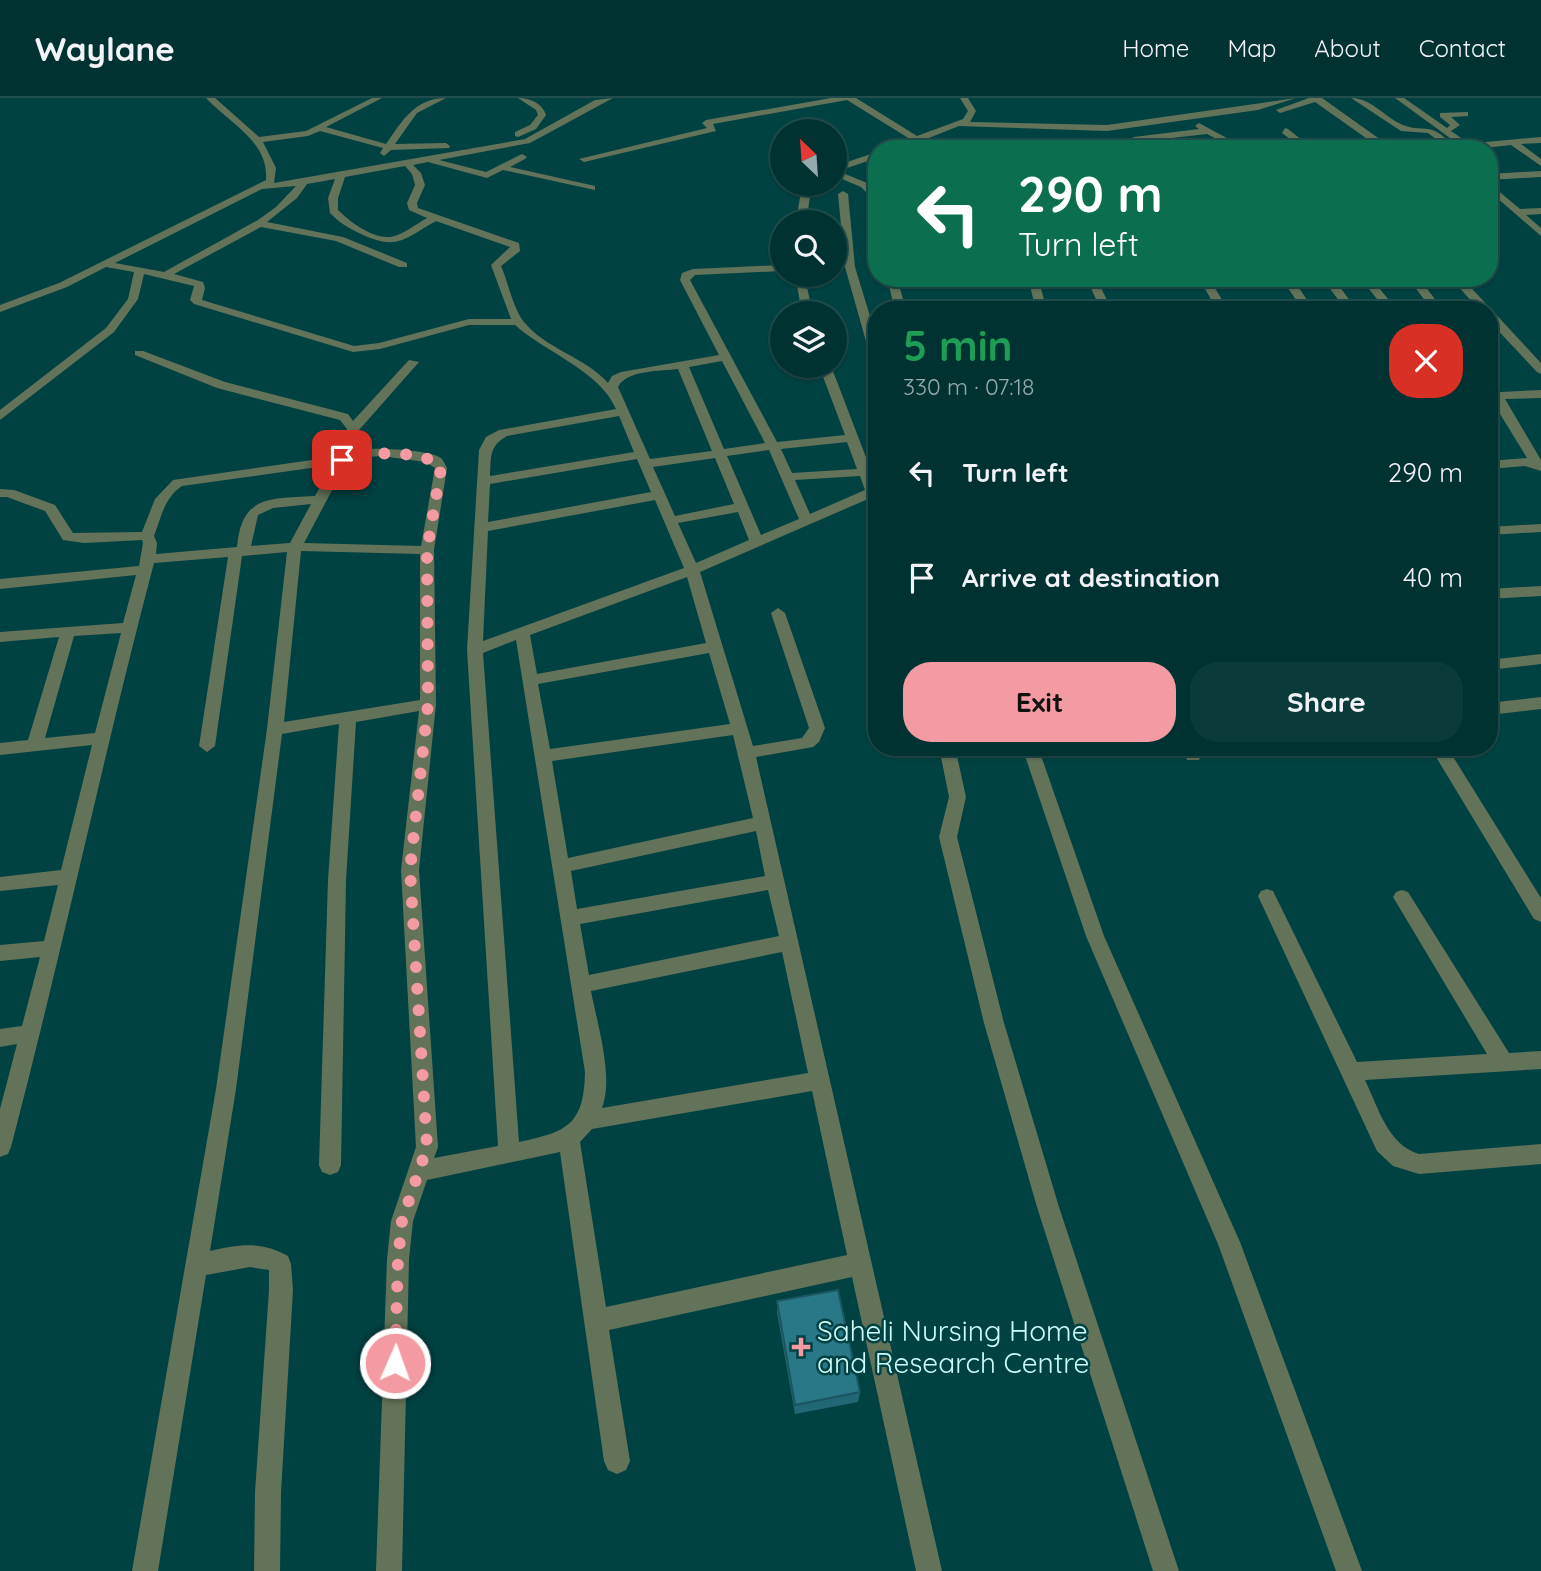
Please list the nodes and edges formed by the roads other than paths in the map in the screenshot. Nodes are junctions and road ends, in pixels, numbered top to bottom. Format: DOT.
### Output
graph roads {
  1 [pos="210,98"];
  2 [pos="379,98"];
  3 [pos="442,98"];
  4 [pos="522,98"];
  5 [pos="610,98"];
  6 [pos="847,98"];
  7 [pos="964,98"];
  8 [pos="1292,98"];
  9 [pos="1317,98"];
  10 [pos="1355,98"];
  11 [pos="1399,98"];
  12 [pos="1465,114"];
  13 [pos="1186,120"];
  14 [pos="960,124"];
  15 [pos="320,128"];
  16 [pos="1430,130"];
  17 [pos="1443,130"];
  18 [pos="1208,131"];
  19 [pos="1285,131"];
  20 [pos="257,140"];
  21 [pos="917,140"];
  22 [pos="1134,140"];
  23 [pos="1225,140"];
  24 [pos="1297,140"];
  25 [pos="1376,140"];
  26 [pos="1443,140"];
  27 [pos="1459,140"];
  28 [pos="1541,140"];
  29 [pos="1513,143"];
  30 [pos="1498,144"];
  31 [pos="388,147"];
  32 [pos="522,157"];
  33 [pos="425,159"];
  34 [pos="584,159"];
  35 [pos="868,160"];
  36 [pos="406,162"];
  37 [pos="1541,163"];
  38 [pos="374,167"];
  39 [pos="847,167"];
  40 [pos="504,168"];
  41 [pos="342,174"];
  42 [pos="1541,174"];
  43 [pos="1498,176"];
  44 [pos="847,177"];
  45 [pos="304,182"];
  46 [pos="264,187"];
  47 [pos="592,188"];
  48 [pos="868,190"];
  49 [pos="1498,194"];
  50 [pos="843,196"];
  51 [pos="1541,211"];
  52 [pos="1518,212"];
  53 [pos="436,217"];
  54 [pos="257,223"];
  55 [pos="1541,233"];
  56 [pos="848,256"];
  57 [pos="105,264"];
  58 [pos="403,265"];
  59 [pos="770,268"];
  60 [pos="141,270"];
  61 [pos="165,275"];
  62 [pos="1334,287"];
  63 [pos="1373,287"];
  64 [pos="1420,287"];
  65 [pos="1464,287"];
  66 [pos="1345,301"];
  67 [pos="1385,301"];
  68 [pos="1431,301"];
  69 [pos="1477,301"];
  70 [pos="0,309"];
  71 [pos="518,322"];
  72 [pos="1498,324"];
  73 [pos="868,327"];
  74 [pos="139,353"];
  75 [pos="727,357"];
  76 [pos="413,362"];
  77 [pos="682,364"];
  78 [pos="1541,370"];
  79 [pos="829,378"];
  80 [pos="1498,393"];
  81 [pos="1541,394"];
  82 [pos="614,398"];
  83 [pos="1498,400"];
  84 [pos="621,412"];
  85 [pos="1507,413"];
  86 [pos="1498,414"];
  87 [pos="0,416"];
  88 [pos="353,429"];
  89 [pos="851,438"];
  90 [pos="1524,443"];
  91 [pos="1541,443"];
  92 [pos="773,446"];
  93 [pos="719,453"];
  94 [pos="347,457"];
  95 [pos="642,459"];
  96 [pos="1498,465"];
  97 [pos="1539,465"];
  98 [pos="864,472"];
  99 [pos="787,477"];
  100 [pos="868,480"];
  101 [pos="483,481"];
  102 [pos="0,493"];
  103 [pos="658,495"];
  104 [pos="868,498"];
  105 [pos="321,499"];
  106 [pos="742,507"];
  107 [pos="670,521"];
  108 [pos="807,521"];
  109 [pos="480,528"];
  110 [pos="1541,528"];
  111 [pos="1498,530"];
  112 [pos="147,536"];
  113 [pos="757,542"];
  114 [pos="295,547"];
  115 [pos="427,550"];
  116 [pos="240,552"];
  117 [pos="147,564"];
  118 [pos="692,570"];
  119 [pos="0,584"];
  120 [pos="1541,591"];
  121 [pos="1498,593"];
  122 [pos="778,613"];
  123 [pos="131,628"];
  124 [pos="68,632"];
  125 [pos="522,632"];
  126 [pos="0,637"];
  127 [pos="715,647"];
  128 [pos="475,650"];
  129 [pos="1541,659"];
  130 [pos="1498,664"];
  131 [pos="532,680"];
  132 [pos="1541,703"];
  133 [pos="428,704"];
  134 [pos="1498,708"];
  135 [pos="348,716"];
  136 [pos="739,728"];
  137 [pos="275,729"];
  138 [pos="103,738"];
  139 [pos="35,745"];
  140 [pos="207,746"];
  141 [pos="0,748"];
  142 [pos="747,753"];
  143 [pos="949,756"];
  144 [pos="1033,756"];
  145 [pos="1444,756"];
  146 [pos="544,757"];
  147 [pos="763,823"];
  148 [pos="562,866"];
  149 [pos="68,877"];
  150 [pos="776,881"];
  151 [pos="0,884"];
  152 [pos="1267,896"];
  153 [pos="1402,897"];
  154 [pos="1541,914"];
  155 [pos="570,918"];
  156 [pos="790,942"];
  157 [pos="52,948"];
  158 [pos="0,953"];
  159 [pos="581,985"];
  160 [pos="32,1033"];
  161 [pos="0,1038"];
  162 [pos="1541,1060"];
  163 [pos="1503,1062"];
  164 [pos="1350,1072"];
  165 [pos="821,1080"];
  166 [pos="586,1120"];
  167 [pos="569,1139"];
  168 [pos="0,1147"];
  169 [pos="509,1154"];
  170 [pos="1541,1154"];
  171 [pos="330,1165"];
  172 [pos="421,1171"];
  173 [pos="861,1264"];
  174 [pos="196,1266"];
  175 [pos="596,1321"];
  176 [pos="617,1461"];
  177 [pos="145,1571"];
  178 [pos="267,1571"];
  179 [pos="389,1571"];
  180 [pos="929,1571"];
  181 [pos="1166,1571"];
  182 [pos="1349,1571"];
  1 -- 20 [label="street"];
  2 -- 15 [label="street"];
  3 -- 31 [label="street"];
  4 -- 31 [label="street"];
  5 -- 33 [label="street"];
  6 -- 21 [label="street"];
  6 -- 34 [label="street"];
  7 -- 14 [label="street"];
  8 -- 13 [label="street"];
  9 -- 13 [label="street"];
  9 -- 25 [label="street"];
  10 -- 16 [label="street"];
  11 -- 17 [label="street"];
  12 -- 17 [label="street"];
  13 -- 14 [label="street"];
  13 -- 18 [label="street"];
  14 -- 21 [label="street"];
  15 -- 20 [label="street"];
  15 -- 31 [label="street"];
  16 -- 17 [label="street"];
  16 -- 26 [label="street"];
  17 -- 27 [label="street"];
  18 -- 22 [label="street"];
  18 -- 23 [label="street"];
  19 -- 24 [label="street"];
  20 -- 46 [label="street"];
  28 -- 29 [label="street"];
  29 -- 30 [label="street"];
  29 -- 37 [label="street"];
  31 -- 38 [label="street"];
  32 -- 40 [label="street"];
  33 -- 36 [label="street"];
  33 -- 40 [label="street"];
  35 -- 39 [label="street"];
  36 -- 38 [label="street"];
  36 -- 53 [label="street"];
  38 -- 41 [label="street"];
  40 -- 47 [label="street"];
  41 -- 45 [label="street"];
  41 -- 53 [label="street"];
  42 -- 43 [label="street"];
  44 -- 48 [label="street"];
  45 -- 46 [label="street"];
  45 -- 54 [label="street"];
  46 -- 57 [label="street"];
  49 -- 52 [label="street"];
  50 -- 56 [label="street"];
  51 -- 52 [label="street"];
  52 -- 55 [label="street"];
  53 -- 71 [label="street"];
  54 -- 58 [label="street"];
  54 -- 61 [label="street"];
  56 -- 73 [label="street"];
  57 -- 60 [label="street"];
  57 -- 70 [label="street"];
  59 -- 75 [label="street"];
  60 -- 61 [label="street"];
  60 -- 87 [label="street"];
  61 -- 71 [label="street"];
  62 -- 66 [label="street"];
  63 -- 67 [label="street"];
  64 -- 68 [label="street"];
  65 -- 69 [label="street"];
  71 -- 82 [label="street"];
  72 -- 78 [label="street"];
  74 -- 88 [label="street"];
  75 -- 77 [label="street"];
  75 -- 92 [label="street"];
  76 -- 88 [label="street"];
  77 -- 82 [label="street"];
  77 -- 93 [label="street"];
  79 -- 89 [label="street"];
  80 -- 81 [label="street"];
  82 -- 84 [label="street"];
  83 -- 85 [label="street"];
  84 -- 95 [label="street"];
  84 -- 101 [label="street"];
  85 -- 86 [label="street"];
  85 -- 90 [label="street"];
  88 -- 94 [label="street"];
  89 -- 92 [label="street"];
  89 -- 98 [label="street"];
  90 -- 91 [label="street"];
  90 -- 97 [label="street"];
  92 -- 93 [label="street"];
  92 -- 99 [label="street"];
  93 -- 95 [label="street"];
  93 -- 106 [label="street"];
  94 -- 105 [label="street"];
  94 -- 112 [label="street"];
  94 -- 115 [label="street"];
  95 -- 101 [label="street"];
  95 -- 103 [label="street"];
  96 -- 97 [label="street"];
  98 -- 99 [label="street"];
  98 -- 100 [label="street"];
  99 -- 108 [label="street"];
  101 -- 109 [label="street"];
  102 -- 112 [label="street"];
  103 -- 107 [label="street"];
  103 -- 109 [label="street"];
  104 -- 108 [label="street"];
  105 -- 114 [label="street"];
  105 -- 116 [label="street"];
  106 -- 107 [label="street"];
  106 -- 113 [label="street"];
  107 -- 118 [label="street"];
  108 -- 113 [label="street"];
  109 -- 128 [label="street"];
  110 -- 111 [label="street"];
  112 -- 117 [label="street"];
  113 -- 118 [label="street"];
  114 -- 115 [label="street"];
  114 -- 116 [label="street"];
  114 -- 137 [label="street"];
  115 -- 133 [label="street"];
  116 -- 117 [label="street"];
  116 -- 140 [label="street"];
  117 -- 119 [label="street"];
  117 -- 123 [label="street"];
  118 -- 125 [label="street"];
  118 -- 127 [label="street"];
  120 -- 121 [label="street"];
  122 -- 142 [label="street"];
  123 -- 124 [label="street"];
  123 -- 138 [label="street"];
  124 -- 126 [label="street"];
  124 -- 139 [label="street"];
  125 -- 128 [label="street"];
  125 -- 131 [label="street"];
  127 -- 131 [label="street"];
  127 -- 136 [label="street"];
  128 -- 169 [label="street"];
  129 -- 130 [label="street"];
  131 -- 146 [label="street"];
  132 -- 134 [label="street"];
  133 -- 135 [label="street"];
  133 -- 172 [label="street"];
  135 -- 137 [label="street"];
  135 -- 171 [label="street"];
  136 -- 142 [label="street"];
  136 -- 146 [label="street"];
  137 -- 174 [label="street"];
  138 -- 139 [label="street"];
  138 -- 149 [label="street"];
  139 -- 141 [label="street"];
  142 -- 147 [label="street"];
  143 -- 181 [label="street"];
  144 -- 182 [label="street"];
  145 -- 154 [label="street"];
  146 -- 148 [label="street"];
  147 -- 148 [label="street"];
  147 -- 150 [label="street"];
  148 -- 155 [label="street"];
  149 -- 151 [label="street"];
  149 -- 157 [label="street"];
  150 -- 155 [label="street"];
  150 -- 156 [label="street"];
  152 -- 164 [label="street"];
  153 -- 163 [label="street"];
  155 -- 159 [label="street"];
  156 -- 159 [label="street"];
  156 -- 165 [label="street"];
  157 -- 158 [label="street"];
  157 -- 160 [label="street"];
  159 -- 166 [label="street"];
  160 -- 161 [label="street"];
  160 -- 168 [label="street"];
  162 -- 163 [label="street"];
  163 -- 164 [label="street"];
  164 -- 170 [label="street"];
  165 -- 166 [label="street"];
  165 -- 173 [label="street"];
  166 -- 167 [label="street"];
  167 -- 169 [label="street"];
  167 -- 175 [label="street"];
  169 -- 172 [label="street"];
  172 -- 179 [label="street"];
  173 -- 175 [label="street"];
  173 -- 180 [label="street"];
  174 -- 177 [label="street"];
  174 -- 178 [label="street"];
  175 -- 176 [label="street"];
}
